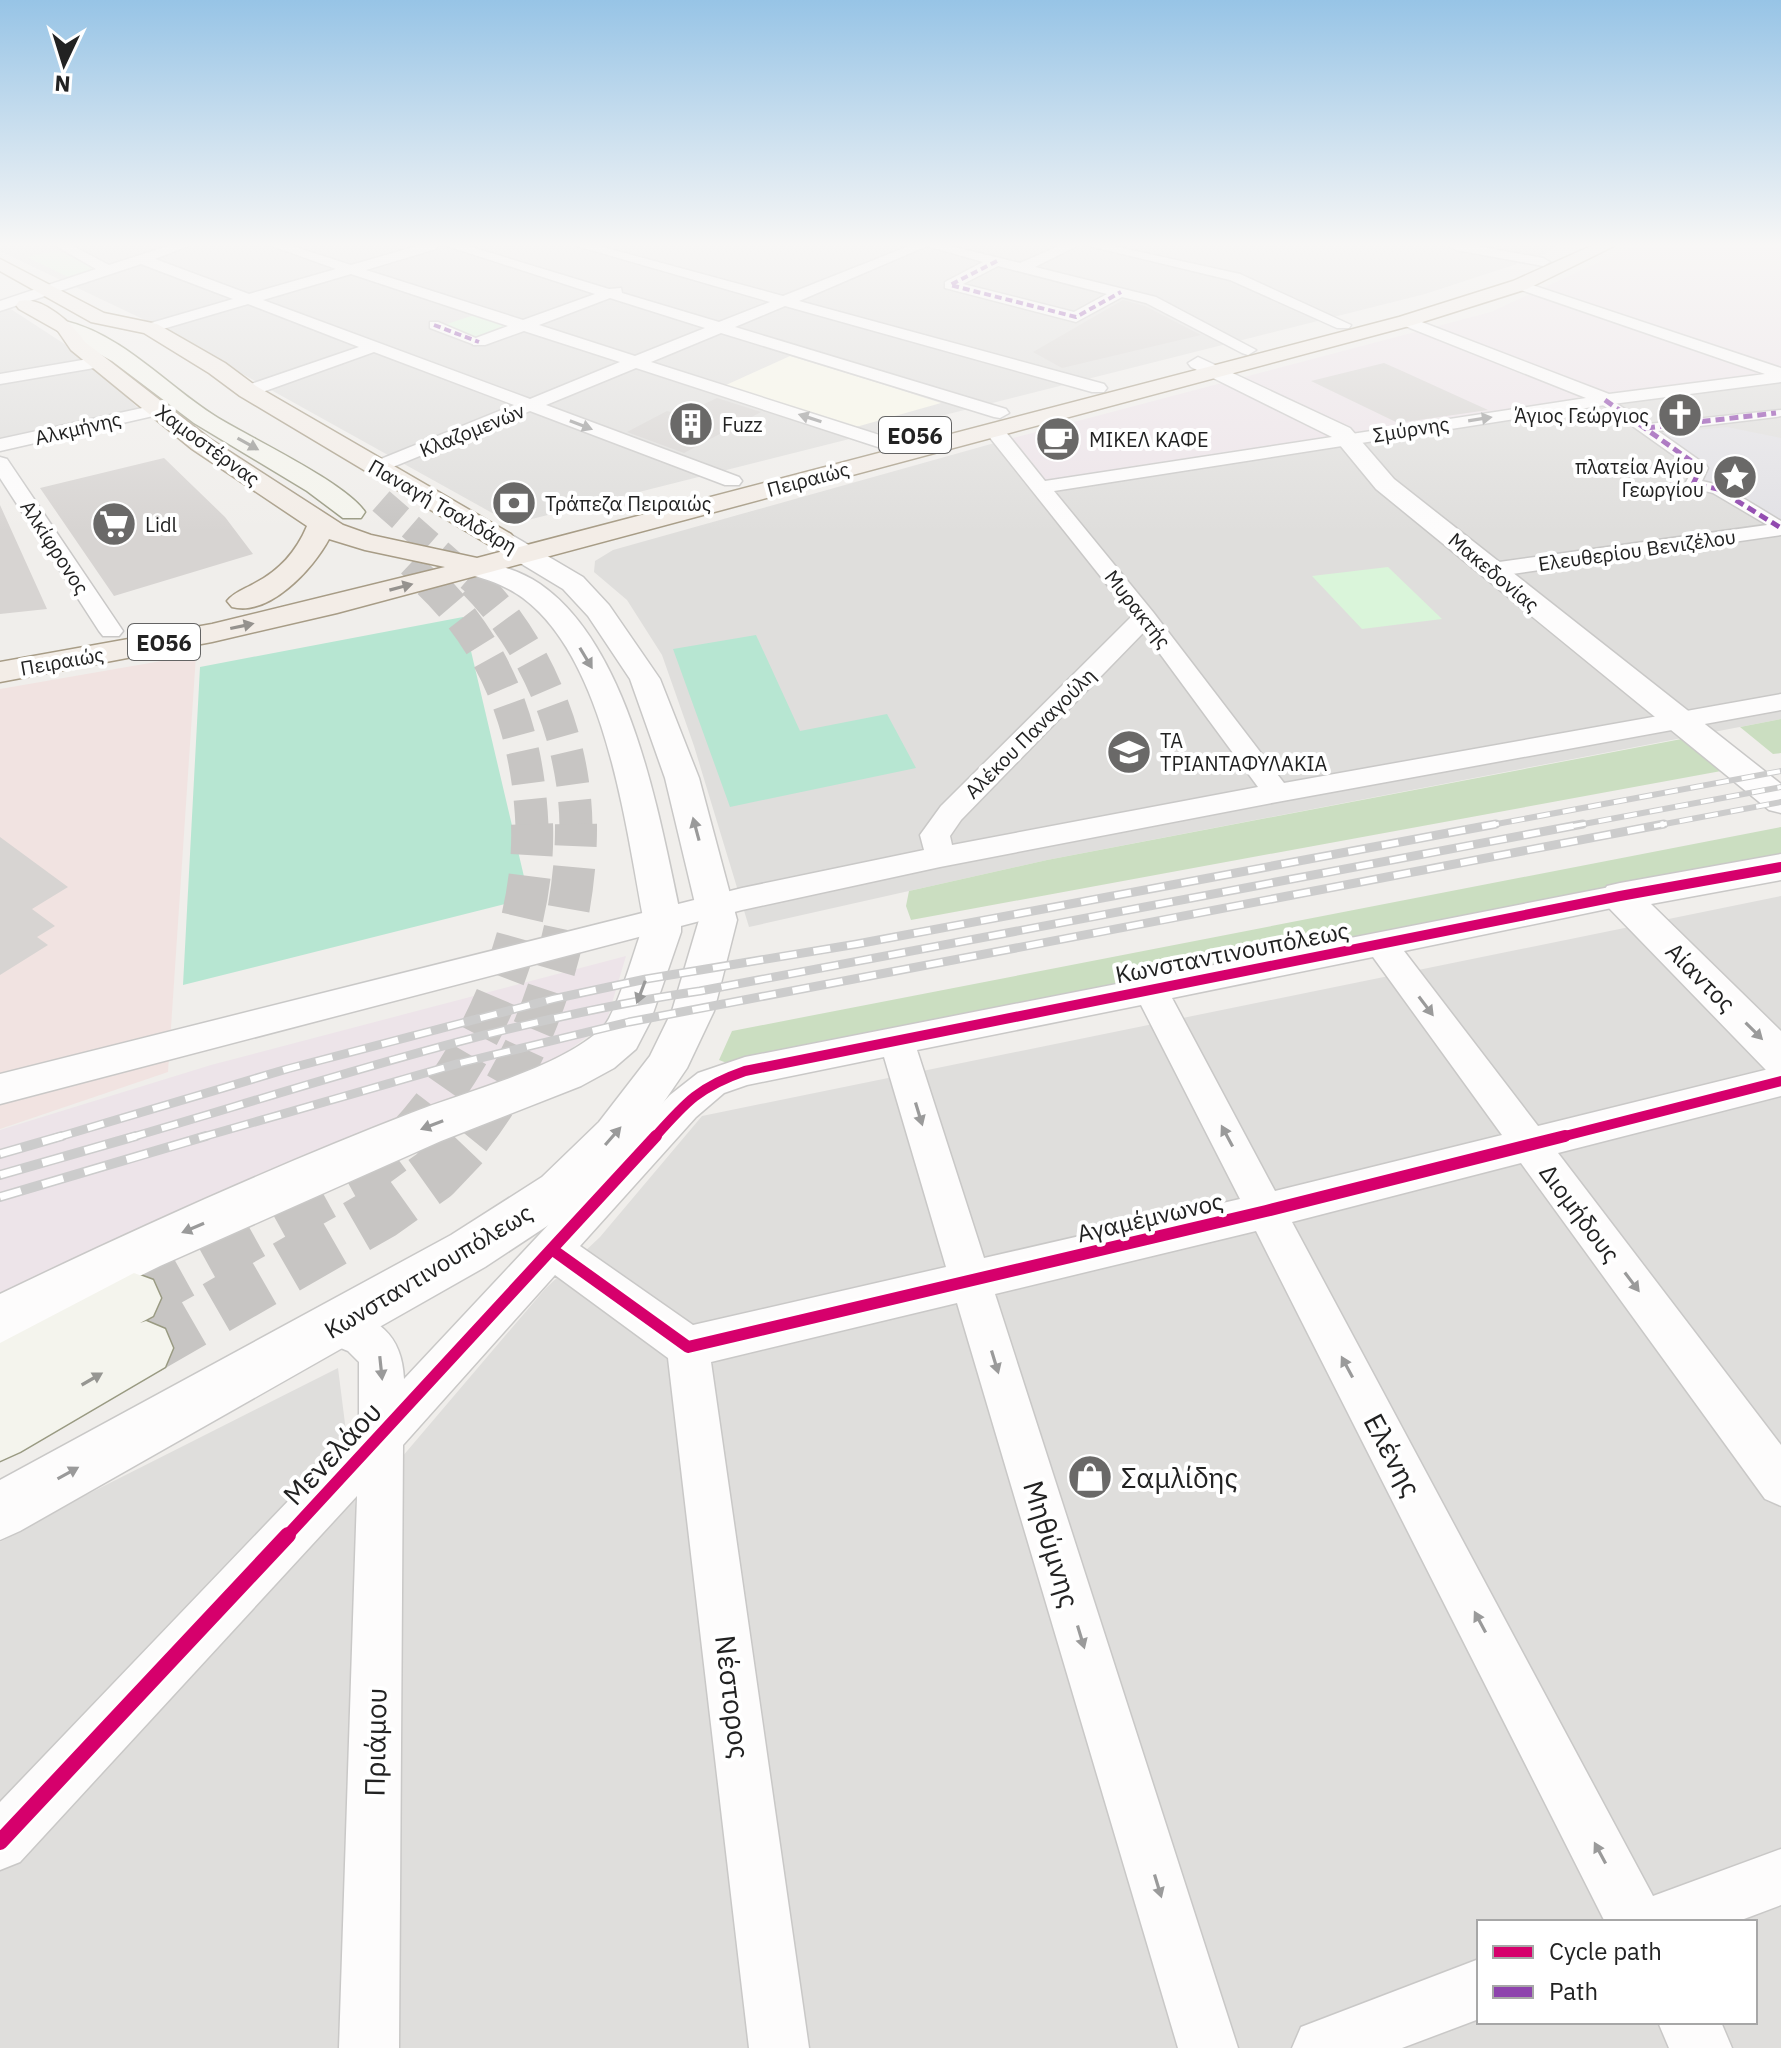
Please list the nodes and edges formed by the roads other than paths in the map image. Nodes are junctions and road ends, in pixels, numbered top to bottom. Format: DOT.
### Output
graph roads {
  1 [pos="75,342"];
  2 [pos="98,342"];
  3 [pos="133,342"];
  4 [pos="173,342"];
  5 [pos="360,342"];
  6 [pos="573,342"];
  7 [pos="690,342"];
  8 [pos="763,342"];
  9 [pos="931,342"];
  10 [pos="1232,342"];
  11 [pos="1280,342"];
  12 [pos="1317,342"];
  13 [pos="1458,342"];
  14 [pos="1682,342"];
  15 [pos="374,347"];
  16 [pos="1248,350"];
  17 [pos="100,362"];
  18 [pos="638,363"];
  19 [pos="1207,367"];
  20 [pos="1781,376"];
  21 [pos="186,377"];
  22 [pos="0,379"];
  23 [pos="1098,388"];
  24 [pos="248,391"];
  25 [pos="207,393"];
  26 [pos="1605,400"];
  27 [pos="531,406"];
  28 [pos="156,410"];
  29 [pos="1776,413"];
  30 [pos="997,422"];
  31 [pos="1646,428"];
  32 [pos="1348,439"];
  33 [pos="885,443"];
  34 [pos="0,445"];
  35 [pos="295,447"];
  36 [pos="0,463"];
  37 [pos="378,467"];
  38 [pos="732,481"];
  39 [pos="1042,487"];
  40 [pos="352,512"];
  41 [pos="321,524"];
  42 [pos="1781,528"];
  43 [pos="514,547"];
  44 [pos="439,556"];
  45 [pos="477,568"];
  46 [pos="1492,570"];
  47 [pos="242,601"];
  48 [pos="1145,617"];
  49 [pos="111,631"];
  50 [pos="0,653"];
  51 [pos="0,672"];
  52 [pos="1781,702"];
  53 [pos="1678,720"];
  54 [pos="1277,793"];
  55 [pos="1781,802"];
  56 [pos="940,857"];
  57 [pos="1781,867"];
  58 [pos="1620,896"];
  59 [pos="716,904"];
  60 [pos="662,917"];
  61 [pos="1380,943"];
  62 [pos="1150,989"];
  63 [pos="896,1039"];
  64 [pos="1781,1058"];
  65 [pos="1781,1081"];
  66 [pos="0,1089"];
  67 [pos="696,1094"];
  68 [pos="1530,1146"];
  69 [pos="1266,1211"];
  70 [pos="553,1250"];
  71 [pos="970,1280"];
  72 [pos="0,1320"];
  73 [pos="336,1326"];
  74 [pos="688,1347"];
  75 [pos="0,1373"];
  76 [pos="0,1432"];
  77 [pos="381,1436"];
  78 [pos="1781,1483"];
  79 [pos="0,1511"];
  80 [pos="0,1842"];
  81 [pos="1781,1877"];
  82 [pos="1635,1920"];
  83 [pos="1664,1920"];
  84 [pos="1477,1990"];
  85 [pos="1689,2024"];
  86 [pos="369,2048"];
  87 [pos="779,2048"];
  88 [pos="1208,2048"];
  89 [pos="1322,2048"];
  90 [pos="1702,2048"];
  1 -- 17 [label="main road, Χαμοστέρνας"];
  2 -- 40 [label="main road, one-way"];
  3 -- 21 [label="main road"];
  4 -- 24 [label="main road, Παναγή Τσαλδάρη"];
  5 -- 15 [label="street"];
  6 -- 18 [label="street"];
  7 -- 18 [label="street, Κλαζομενών"];
  8 -- 30 [label="street"];
  9 -- 23 [label="street"];
  10 -- 16 [label="street"];
  11 -- 16 [label="main road, Πειραιώς / ΕΟ56"];
  12 -- 19 [label="main road, Πειραιώς / ΕΟ56"];
  13 -- 26 [label="street"];
  14 -- 20 [label="street"];
  15 -- 24 [label="street"];
  15 -- 27 [label="street"];
  16 -- 19 [label="main road, Πειραιώς / ΕΟ56"];
  17 -- 22 [label="street"];
  17 -- 28 [label="main road, Χαμοστέρνας"];
  18 -- 27 [label="street, Κλαζομενών"];
  33 -- 18 [label="street, one-way"];
  19 -- 23 [label="main road, Πειραιώς / ΕΟ56"];
  19 -- 30 [label="main road, Πειραιώς / ΕΟ56"];
  19 -- 32 [label="street, Μακεδονίας"];
  20 -- 26 [label="street, Σμύρνης"];
  23 -- 30 [label="main road, Πειραιώς / ΕΟ56"];
  24 -- 37 [label="main road, Παναγή Τσαλδάρη"];
  25 -- 35 [label="main road"];
  26 -- 31 [label="street"];
  32 -- 26 [label="street, Σμύρνης, one-way"];
  27 -- 37 [label="street, Κλαζομενών"];
  27 -- 38 [label="street, one-way"];
  28 -- 34 [label="street, Αλκμήνης"];
  28 -- 41 [label="main road, Χαμοστέρνας"];
  29 -- 31 [label="street"];
  30 -- 33 [label="main road, Πειραιώς / ΕΟ56"];
  30 -- 39 [label="street, Μυρακτής"];
  30 -- 43 [label="main road, Πειραιώς / ΕΟ56"];
  31 -- 42 [label="street"];
  32 -- 39 [label="street, Σμύρνης"];
  32 -- 46 [label="street, Μακεδονίας"];
  33 -- 38 [label="main road, Πειραιώς / ΕΟ56"];
  36 -- 49 [label="street, Αλκίφρονος"];
  37 -- 43 [label="main road, Παναγή Τσαλδάρη"];
  38 -- 43 [label="main road, Πειραιώς / ΕΟ56"];
  39 -- 48 [label="street, Μυρακτής"];
  41 -- 44 [label="main road, Χαμοστέρνας"];
  41 -- 47 [label="main road"];
  42 -- 46 [label="street, Ελευθερίου Βενιζέλου"];
  43 -- 44 [label="main road, Πειραιώς / ΕΟ56"];
  43 -- 45 [label="main road, Πειραιώς / ΕΟ56"];
  59 -- 43 [label="street, Παναγή Τσαλδάρη, one-way"];
  44 -- 45 [label="main road, Χαμοστέρνας"];
  44 -- 47 [label="main road, Πειραιώς / ΕΟ56"];
  51 -- 45 [label="main road, Πειραιώς / ΕΟ56, one-way"];
  45 -- 60 [label="street, Παναγή Τσαλδάρη, one-way"];
  46 -- 53 [label="street, Μακεδονίας"];
  47 -- 49 [label="main road, Πειραιώς / ΕΟ56"];
  48 -- 54 [label="street, Μυρακτής"];
  48 -- 56 [label="street, Αλέκου Παναγούλη"];
  49 -- 50 [label="main road, Πειραιώς / ΕΟ56"];
  52 -- 53 [label="street"];
  53 -- 54 [label="street"];
  53 -- 55 [label="street, Μακεδονίας"];
  54 -- 56 [label="street"];
  56 -- 59 [label="street"];
  57 -- 58 [label="street, Κωνσταντινουπόλεως"];
  58 -- 61 [label="street, Κωνσταντινουπόλεως"];
  58 -- 64 [label="street, Αίαντος, one-way"];
  59 -- 60 [label="street"];
  73 -- 59 [label="street, Κωνσταντινουπόλεως, one-way"];
  60 -- 66 [label="street"];
  60 -- 72 [label="street, one-way"];
  61 -- 62 [label="street, Κωνσταντινουπόλεως"];
  61 -- 68 [label="street, Διομήδους, one-way"];
  62 -- 63 [label="street, Κωνσταντινουπόλεως"];
  69 -- 62 [label="street, Ελένης, one-way"];
  63 -- 67 [label="street, Κωνσταντινουπόλεως"];
  63 -- 71 [label="street, Μηθύμνης, one-way"];
  65 -- 68 [label="street, Αγαμέμνωνος"];
  67 -- 70 [label="street, Μενελάου"];
  68 -- 69 [label="street, Αγαμέμνωνος"];
  68 -- 78 [label="street, Διομήδους, one-way"];
  69 -- 71 [label="street, Αγαμέμνωνος"];
  82 -- 69 [label="street, Ελένης, one-way"];
  70 -- 74 [label="street"];
  70 -- 77 [label="street, Μενελάου"];
  71 -- 74 [label="street, Αγαμέμνωνος"];
  71 -- 88 [label="street, Μηθύμνης, one-way"];
  73 -- 77 [label="street, Μενελάου, one-way"];
  79 -- 73 [label="street, Κωνσταντινουπόλεως, one-way"];
  74 -- 87 [label="street, Νέστορος"];
  76 -- 75 [label="main road, one-way"];
  77 -- 80 [label="street, Μενελάου"];
  77 -- 86 [label="street, Πριάμου"];
  81 -- 83 [label="street"];
  84 -- 89 [label="street"];
  85 -- 90 [label="street"];
}
